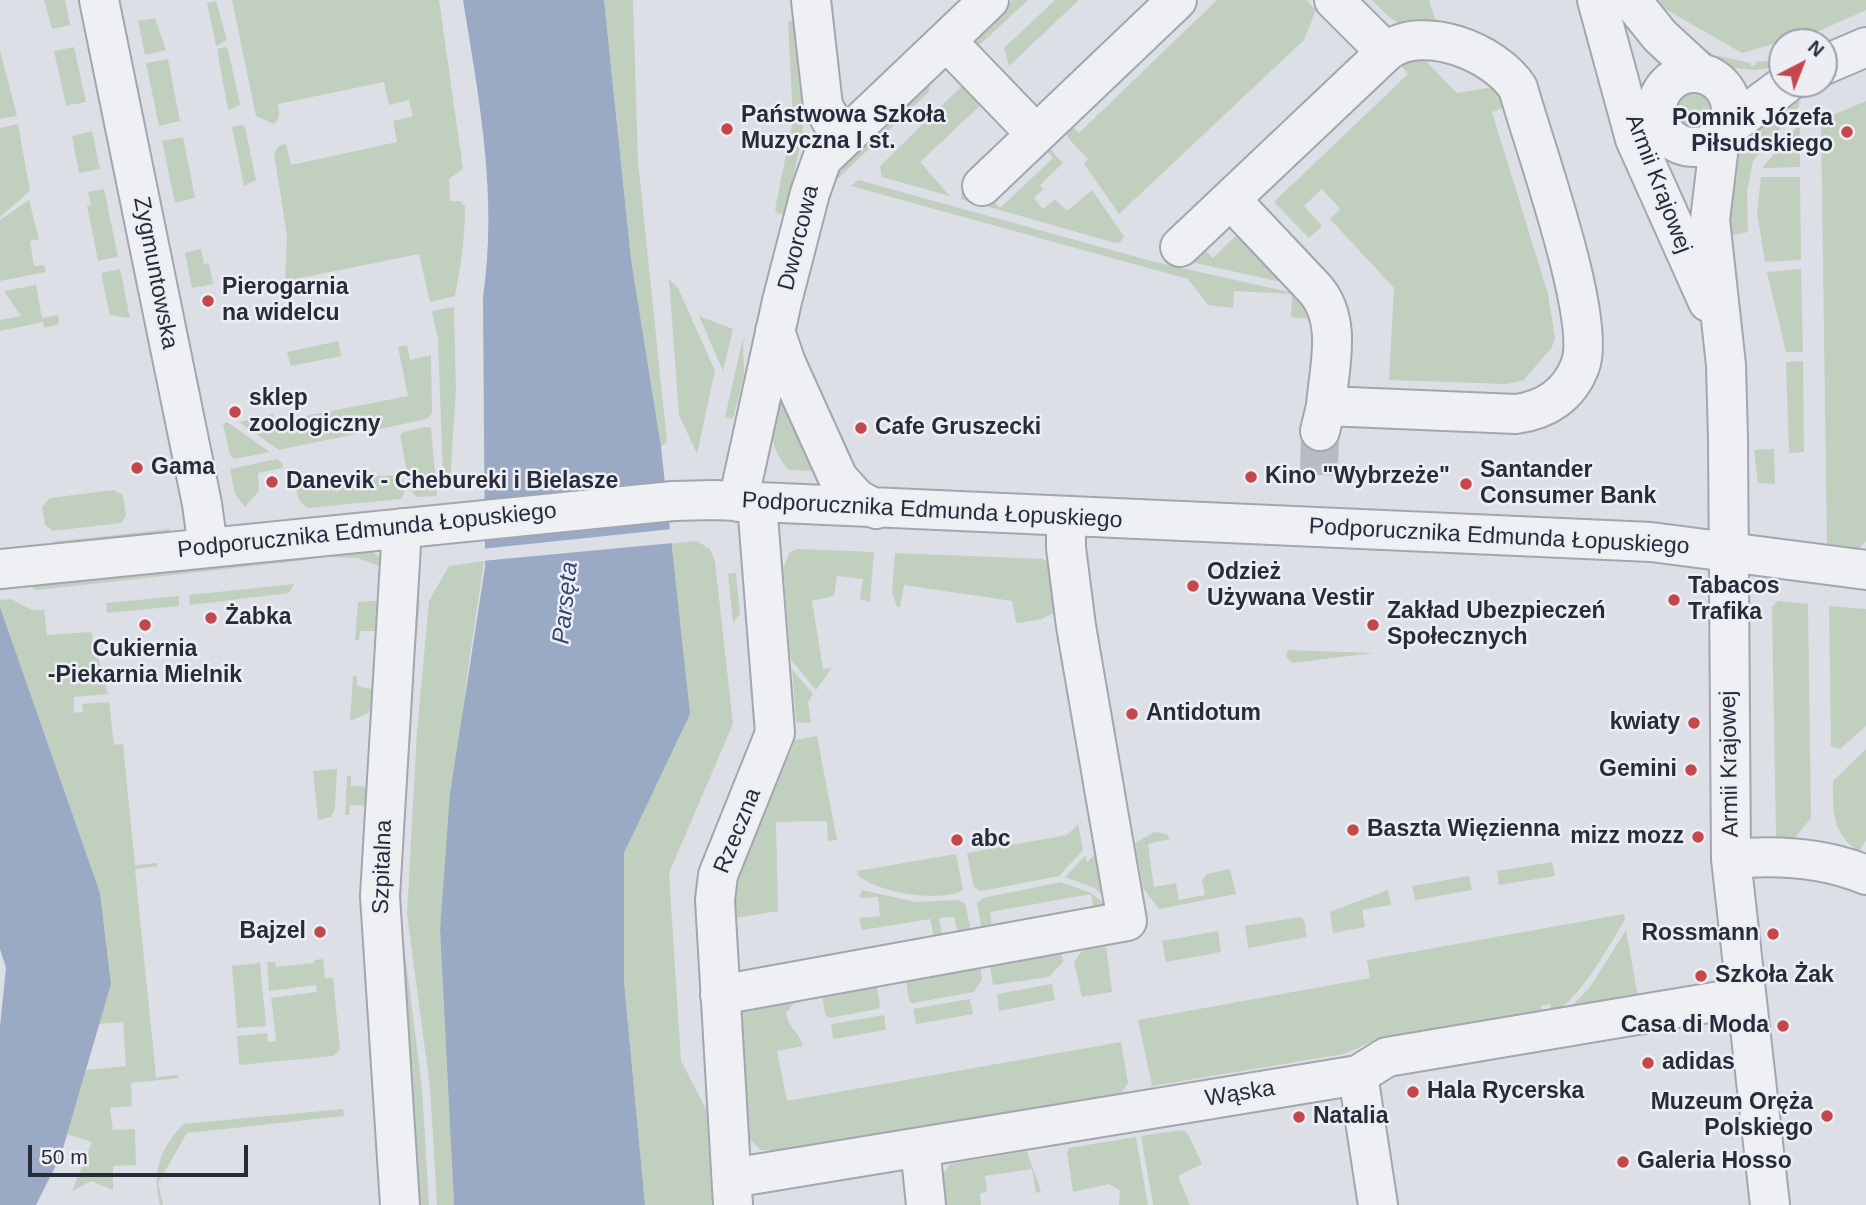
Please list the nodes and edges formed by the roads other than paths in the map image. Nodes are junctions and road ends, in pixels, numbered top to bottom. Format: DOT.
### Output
graph roads {
  1 [pos="99,0"];
  2 [pos="811,0"];
  3 [pos="989,0"];
  4 [pos="1177,0"];
  5 [pos="1334,0"];
  6 [pos="1597,0"];
  7 [pos="1611,0"];
  8 [pos="1631,0"];
  9 [pos="1866,47"];
  10 [pos="957,52"];
  11 [pos="1386,52"];
  12 [pos="1838,59"];
  13 [pos="1705,74"];
  14 [pos="1768,77"];
  15 [pos="1659,96"];
  16 [pos="1768,98"];
  17 [pos="1723,133"];
  18 [pos="1036,134"];
  19 [pos="1665,134"];
  20 [pos="841,138"];
  21 [pos="982,186"];
  22 [pos="1231,200"];
  23 [pos="1180,247"];
  24 [pos="1719,322"];
  25 [pos="775,331"];
  26 [pos="747,503"];
  27 [pos="876,509"];
  28 [pos="1066,517"];
  29 [pos="402,528"];
  30 [pos="208,547"];
  31 [pos="1729,561"];
  32 [pos="0,569"];
  33 [pos="1866,570"];
  34 [pos="1731,859"];
  35 [pos="1866,875"];
  36 [pos="720,995"];
  37 [pos="1744,997"];
  38 [pos="1358,1075"];
  39 [pos="920,1147"];
  40 [pos="732,1191"];
  41 [pos="400,1205"];
  42 [pos="926,1205"];
  43 [pos="1378,1205"];
  44 [pos="1770,1205"];
  1 -- 30 [label="street, Zygmuntowska"];
  2 -- 20 [label="street"];
  3 -- 20 [label="street, Dworcowa"];
  4 -- 18 [label="street"];
  5 -- 11 [label="street"];
  6 -- 24 [label="street, Armii Krajowej"];
  7 -- 15 [label="street, Armii Krajowej"];
  8 -- 13 [label="street"];
  9 -- 12 [label="street"];
  10 -- 18 [label="street"];
  11 -- 22 [label="street"];
  11 -- 22 [label="street"];
  13 -- 14 [label="street"];
  13 -- 15 [label="street"];
  13 -- 17 [label="street"];
  15 -- 19 [label="street"];
  16 -- 17 [label="street"];
  17 -- 19 [label="street"];
  17 -- 24 [label="street, Armii Krajowej"];
  18 -- 21 [label="street"];
  19 -- 24 [label="street, Armii Krajowej"];
  20 -- 25 [label="street, Dworcowa"];
  22 -- 23 [label="street"];
  24 -- 31 [label="street, Armii Krajowej"];
  25 -- 26 [label="street, Dworcowa"];
  25 -- 27 [label="street"];
  26 -- 27 [label="street, Podporucznika Edmunda Łopuskiego"];
  26 -- 29 [label="street, Podporucznika Edmunda Łopuskiego"];
  26 -- 36 [label="street, Rzeczna"];
  27 -- 28 [label="street, Podporucznika Edmunda Łopuskiego"];
  28 -- 31 [label="street, Podporucznika Edmunda Łopuskiego"];
  28 -- 36 [label="street"];
  29 -- 30 [label="street, Podporucznika Edmunda Łopuskiego"];
  29 -- 41 [label="street, Szpitalna"];
  30 -- 32 [label="street, Podporucznika Edmunda Łopuskiego"];
  31 -- 33 [label="street, Podporucznika Edmunda Łopuskiego"];
  31 -- 34 [label="street, Armii Krajowej"];
  34 -- 35 [label="street"];
  34 -- 37 [label="street, Armii Krajowej"];
  36 -- 40 [label="street, Rzeczna"];
  37 -- 38 [label="street, Wąska"];
  37 -- 44 [label="street, Armii Krajowej"];
  38 -- 39 [label="street, Wąska"];
  38 -- 43 [label="street"];
  39 -- 40 [label="street, Wąska"];
  39 -- 42 [label="street"];
}
